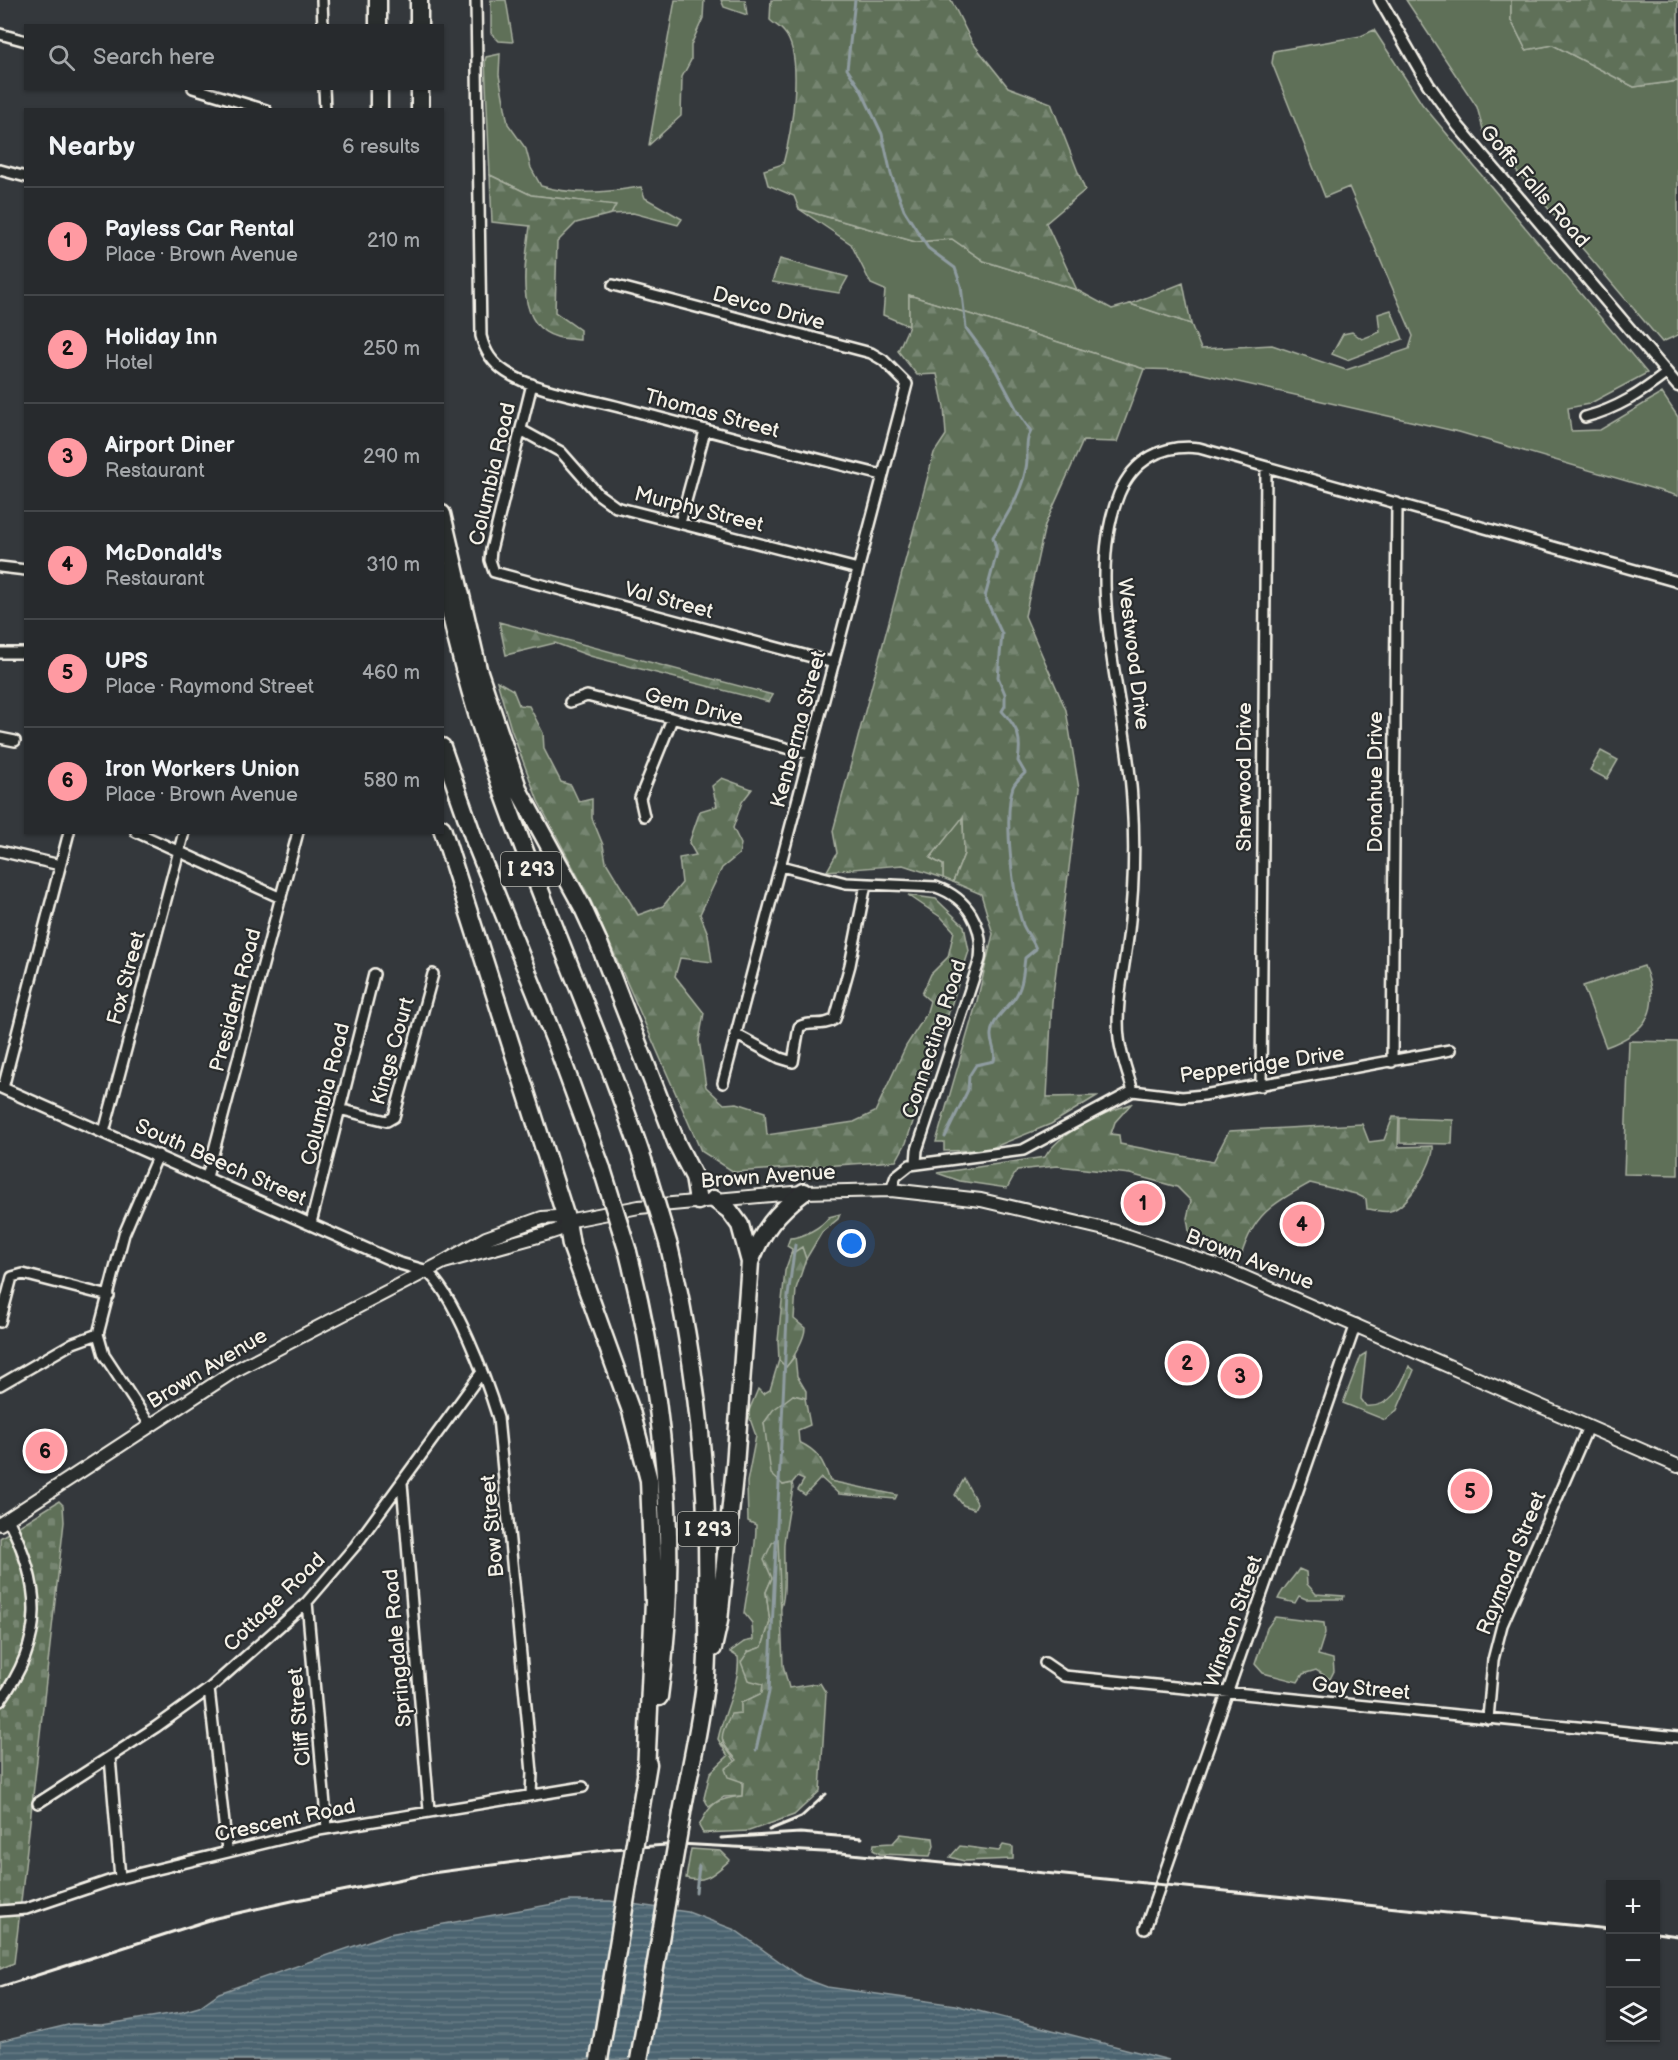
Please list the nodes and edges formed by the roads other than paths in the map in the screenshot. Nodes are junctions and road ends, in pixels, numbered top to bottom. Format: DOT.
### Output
graph roads {
  1 [pos="322,0"];
  2 [pos="378,0"];
  3 [pos="419,0"];
  4 [pos="476,0"];
  5 [pos="1380,0"];
  6 [pos="323,24"];
  7 [pos="378,24"];
  8 [pos="419,24"];
  9 [pos="0,33"];
  10 [pos="24,40"];
  11 [pos="200,90"];
  12 [pos="324,90"];
  13 [pos="379,90"];
  14 [pos="420,90"];
  15 [pos="259,108"];
  16 [pos="325,108"];
  17 [pos="379,108"];
  18 [pos="420,108"];
  19 [pos="0,170"];
  20 [pos="24,176"];
  21 [pos="613,285"];
  22 [pos="1667,373"];
  23 [pos="532,384"];
  24 [pos="907,384"];
  25 [pos="1678,386"];
  26 [pos="1585,417"];
  27 [pos="521,430"];
  28 [pos="705,431"];
  29 [pos="1266,468"];
  30 [pos="882,476"];
  31 [pos="1397,503"];
  32 [pos="444,523"];
  33 [pos="680,524"];
  34 [pos="0,567"];
  35 [pos="858,569"];
  36 [pos="24,570"];
  37 [pos="494,572"];
  38 [pos="444,581"];
  39 [pos="1678,582"];
  40 [pos="0,653"];
  41 [pos="24,653"];
  42 [pos="834,663"];
  43 [pos="570,702"];
  44 [pos="672,719"];
  45 [pos="0,738"];
  46 [pos="15,741"];
  47 [pos="444,753"];
  48 [pos="809,754"];
  49 [pos="644,816"];
  50 [pos="68,834"];
  51 [pos="140,834"];
  52 [pos="183,834"];
  53 [pos="297,834"];
  54 [pos="444,834"];
  55 [pos="0,851"];
  56 [pos="178,852"];
  57 [pos="60,865"];
  58 [pos="781,866"];
  59 [pos="866,884"];
  60 [pos="281,898"];
  61 [pos="374,974"];
  62 [pos="433,974"];
  63 [pos="735,1034"];
  64 [pos="1450,1050"];
  65 [pos="1392,1062"];
  66 [pos="723,1083"];
  67 [pos="1261,1086"];
  68 [pos="2,1088"];
  69 [pos="1133,1091"];
  70 [pos="339,1109"];
  71 [pos="104,1132"];
  72 [pos="158,1155"];
  73 [pos="916,1163"];
  74 [pos="207,1177"];
  75 [pos="891,1190"];
  76 [pos="804,1192"];
  77 [pos="706,1200"];
  78 [pos="567,1221"];
  79 [pos="311,1223"];
  80 [pos="750,1262"];
  81 [pos="426,1271"];
  82 [pos="109,1296"];
  83 [pos="0,1322"];
  84 [pos="1356,1324"];
  85 [pos="98,1334"];
  86 [pos="482,1372"];
  87 [pos="0,1385"];
  88 [pos="150,1425"];
  89 [pos="1588,1427"];
  90 [pos="1678,1466"];
  91 [pos="402,1483"];
  92 [pos="4,1522"];
  93 [pos="307,1602"];
  94 [pos="1045,1663"];
  95 [pos="706,1675"];
  96 [pos="209,1689"];
  97 [pos="1226,1694"];
  98 [pos="0,1701"];
  99 [pos="1488,1719"];
  100 [pos="1678,1737"];
  101 [pos="110,1756"];
  102 [pos="646,1772"];
  103 [pos="583,1787"];
  104 [pos="531,1795"];
  105 [pos="38,1803"];
  106 [pos="429,1810"];
  107 [pos="327,1828"];
  108 [pos="227,1850"];
  109 [pos="120,1878"];
  110 [pos="0,1911"];
  111 [pos="1144,1929"];
  112 [pos="598,2060"];
  113 [pos="639,2060"];
  1 -- 6 [label="street"];
  2 -- 7 [label="highway"];
  3 -- 8 [label="highway"];
  4 -- 23 [label="street, Thomas Street"];
  5 -- 22 [label="street, Goffs Falls Road"];
  9 -- 10 [label="street"];
  11 -- 15 [label="street"];
  12 -- 16 [label="street"];
  13 -- 17 [label="highway"];
  14 -- 18 [label="highway"];
  19 -- 20 [label="street"];
  21 -- 24 [label="street, Devco Drive"];
  22 -- 25 [label="street, Goffs Falls Road"];
  22 -- 26 [label="street"];
  23 -- 27 [label="street, Columbia Road"];
  23 -- 28 [label="street, Thomas Street"];
  24 -- 30 [label="street, Kenberma Street"];
  27 -- 33 [label="street, Murphy Street"];
  27 -- 37 [label="street, Columbia Road"];
  28 -- 30 [label="street, Thomas Street"];
  28 -- 33 [label="street"];
  29 -- 31 [label="street, Westwood Drive"];
  29 -- 67 [label="street, Sherwood Drive"];
  29 -- 69 [label="street, Westwood Drive"];
  30 -- 35 [label="street, Kenberma Street"];
  31 -- 39 [label="street, Westwood Drive"];
  31 -- 65 [label="street, Donahue Drive"];
  32 -- 77 [label="highway"];
  33 -- 35 [label="street, Murphy Street"];
  34 -- 36 [label="street"];
  35 -- 42 [label="street, Kenberma Street"];
  37 -- 42 [label="street, Val Street"];
  38 -- 95 [label="highway, I 293, bridge"];
  40 -- 41 [label="street"];
  42 -- 48 [label="street, Kenberma Street"];
  43 -- 44 [label="street, Gem Drive"];
  44 -- 48 [label="street, Gem Drive"];
  44 -- 49 [label="street"];
  45 -- 46 [label="street"];
  47 -- 102 [label="highway, I 293, bridge"];
  48 -- 58 [label="street, Kenberma Street"];
  50 -- 57 [label="street"];
  51 -- 56 [label="street"];
  52 -- 56 [label="street, Fox Street"];
  53 -- 60 [label="street, President Road"];
  54 -- 78 [label="highway"];
  55 -- 57 [label="street"];
  56 -- 60 [label="street"];
  56 -- 71 [label="street, Fox Street"];
  57 -- 68 [label="street"];
  58 -- 59 [label="street, Connecting Road"];
  58 -- 63 [label="street, Kenberma Street"];
  59 -- 63 [label="street"];
  59 -- 73 [label="street, Connecting Road"];
  60 -- 74 [label="street, President Road"];
  61 -- 70 [label="street, Columbia Road"];
  62 -- 70 [label="street, Kings Court"];
  63 -- 66 [label="street, Kenberma Street"];
  64 -- 65 [label="street, Pepperidge Drive"];
  65 -- 67 [label="street, Pepperidge Drive"];
  67 -- 69 [label="street, Pepperidge Drive"];
  68 -- 71 [label="street, South Beech Street"];
  69 -- 73 [label="street"];
  70 -- 79 [label="street, Columbia Road"];
  71 -- 72 [label="street, South Beech Street"];
  72 -- 74 [label="street, South Beech Street"];
  72 -- 82 [label="street"];
  73 -- 75 [label="street"];
  74 -- 79 [label="street, South Beech Street"];
  75 -- 76 [label="main road, Brown Avenue"];
  75 -- 84 [label="main road, Brown Avenue"];
  76 -- 77 [label="main road, Brown Avenue"];
  76 -- 80 [label="highway"];
  77 -- 78 [label="main road, Brown Avenue"];
  77 -- 80 [label="highway"];
  78 -- 81 [label="main road, Brown Avenue"];
  78 -- 102 [label="highway"];
  79 -- 81 [label="street, South Beech Street"];
  80 -- 95 [label="highway"];
  81 -- 86 [label="street, Bow Street"];
  81 -- 88 [label="main road, Brown Avenue"];
  82 -- 83 [label="street"];
  82 -- 85 [label="street"];
  84 -- 89 [label="main road, Brown Avenue"];
  84 -- 97 [label="street, Winston Street"];
  85 -- 87 [label="street"];
  85 -- 88 [label="street"];
  86 -- 91 [label="street, Cottage Road"];
  86 -- 104 [label="street, Bow Street"];
  88 -- 92 [label="main road, Brown Avenue"];
  89 -- 90 [label="main road, Brown Avenue"];
  89 -- 99 [label="street, Raymond Street"];
  91 -- 93 [label="street, Cottage Road"];
  91 -- 106 [label="street, Springdale Road"];
  92 -- 98 [label="street"];
  93 -- 96 [label="street, Cottage Road"];
  93 -- 107 [label="street, Cliff Street"];
  94 -- 97 [label="street, Gay Street"];
  95 -- 113 [label="highway, I 293, bridge"];
  96 -- 101 [label="street, Cottage Road"];
  96 -- 108 [label="street"];
  97 -- 99 [label="street, Gay Street"];
  97 -- 111 [label="street, Winston Street"];
  99 -- 100 [label="street, Gay Street"];
  101 -- 105 [label="street, Cottage Road"];
  101 -- 109 [label="street"];
  102 -- 112 [label="highway, I 293, bridge"];
  103 -- 104 [label="street, Crescent Road"];
  104 -- 106 [label="street, Crescent Road"];
  106 -- 107 [label="street, Crescent Road"];
  107 -- 108 [label="street, Crescent Road"];
  108 -- 109 [label="street, Crescent Road"];
  109 -- 110 [label="street, Crescent Road"];
}
